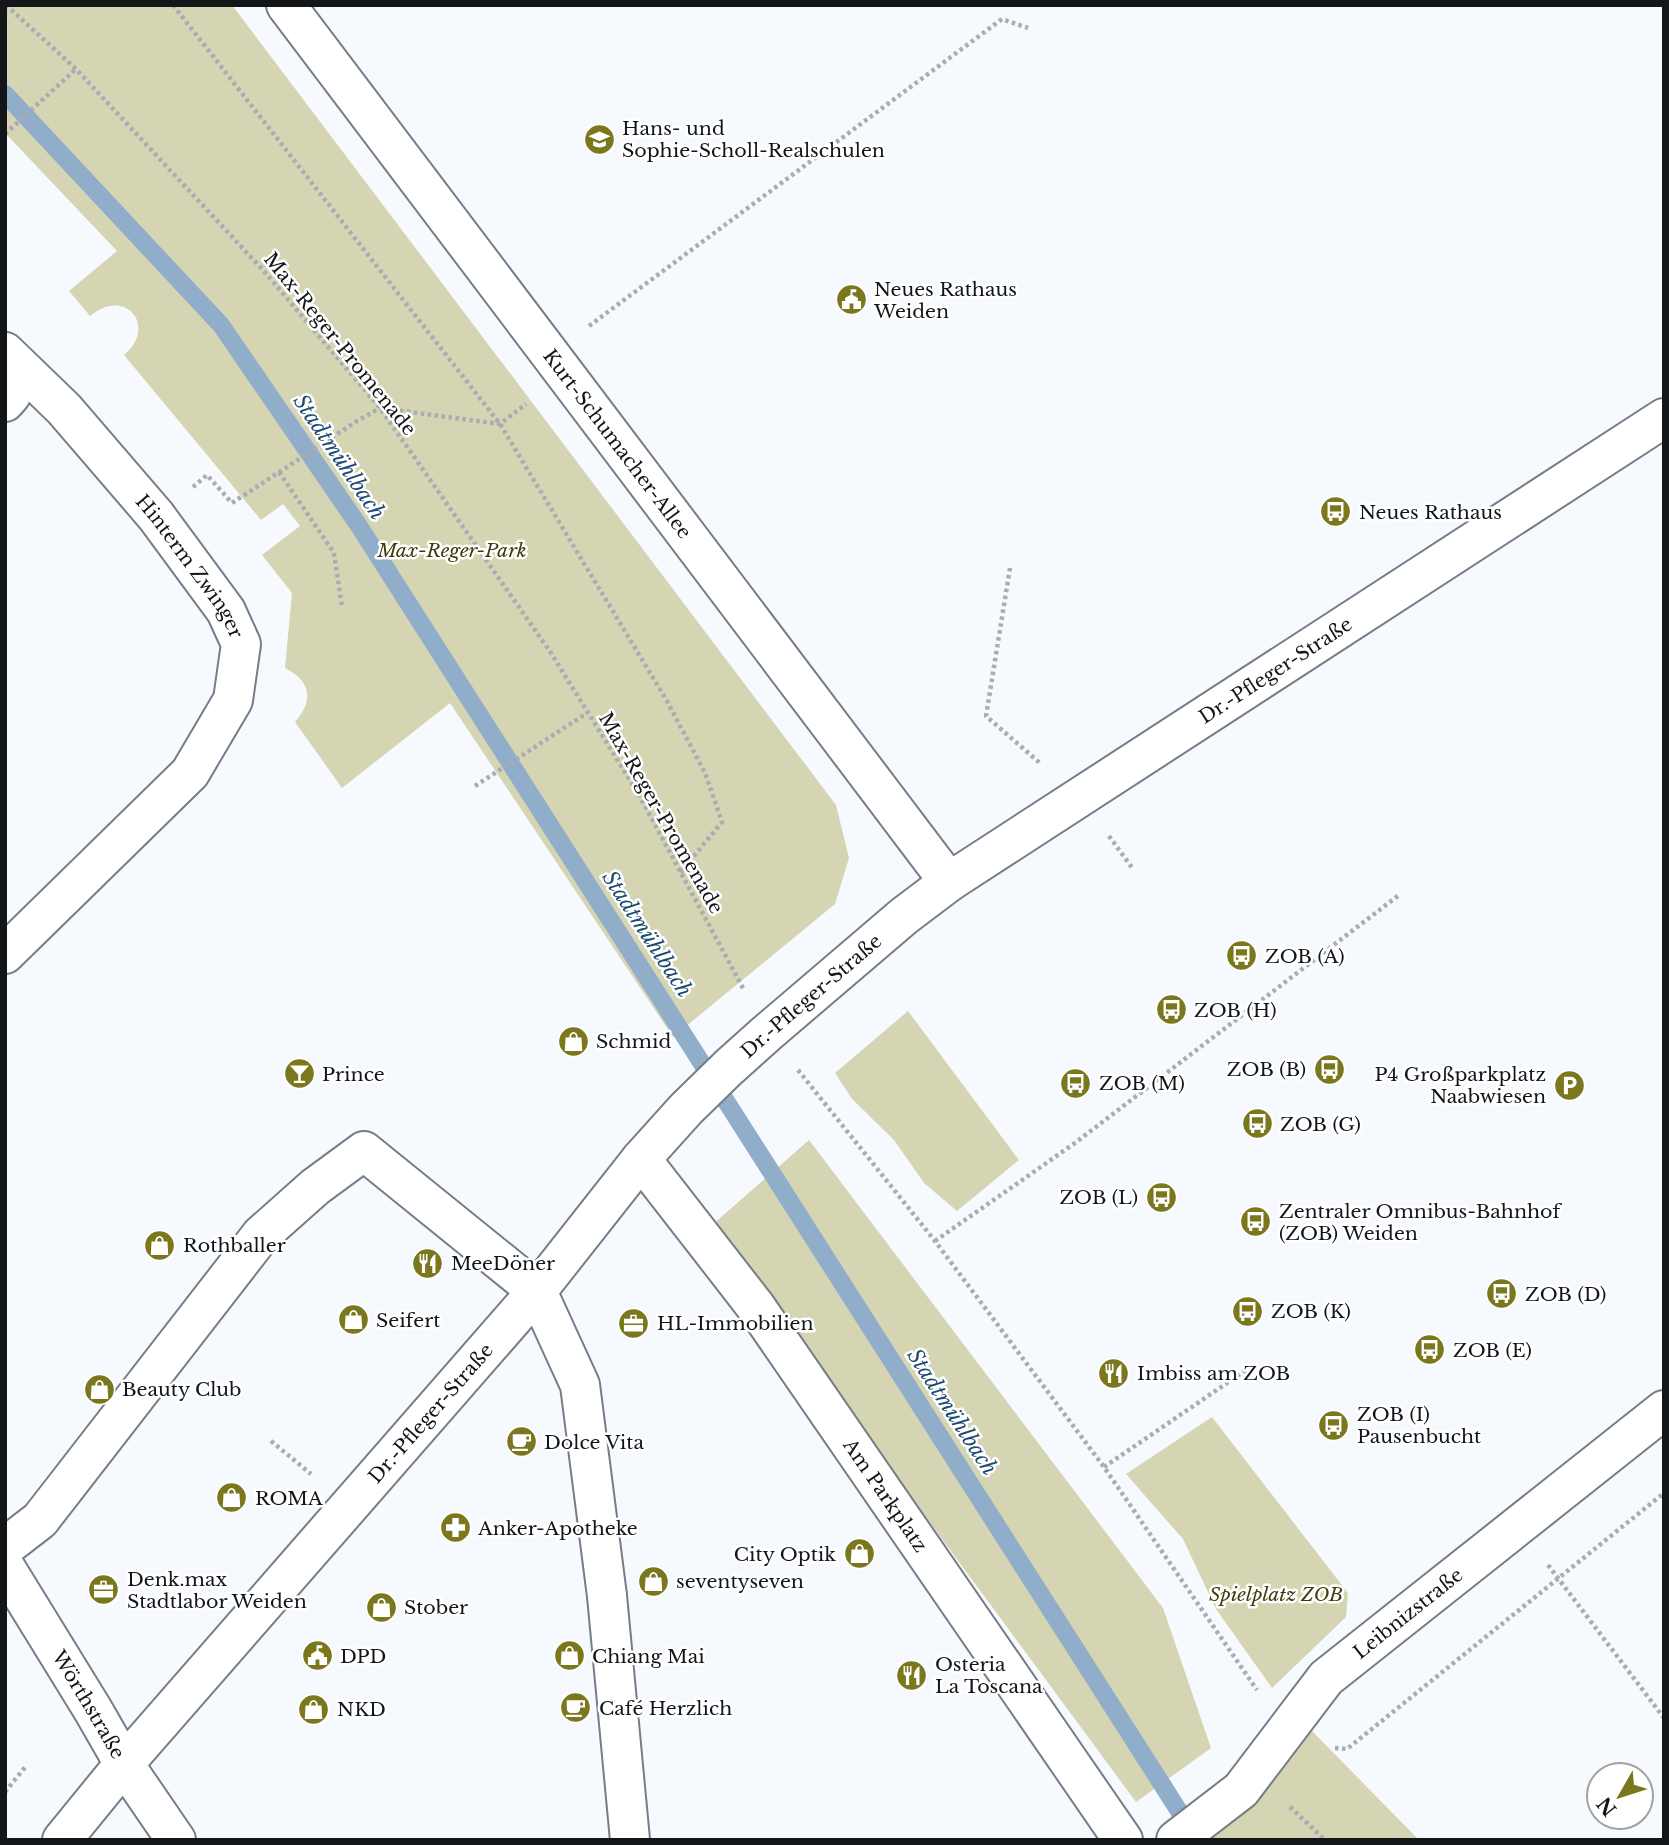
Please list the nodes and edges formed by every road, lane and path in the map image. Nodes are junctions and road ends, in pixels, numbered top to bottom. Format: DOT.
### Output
graph roads {
  1 [pos="6,5"];
  2 [pos="173,5"];
  3 [pos="286,5"];
  4 [pos="1028,28"];
  5 [pos="76,69"];
  6 [pos="5,134"];
  7 [pos="5,352"];
  8 [pos="558,363"];
  9 [pos="5,386"];
  10 [pos="5,402"];
  11 [pos="380,408"];
  12 [pos="1664,418"];
  13 [pos="500,424"];
  14 [pos="279,472"];
  15 [pos="207,475"];
  16 [pos="1010,568"];
  17 [pos="342,607"];
  18 [pos="587,712"];
  19 [pos="475,786"];
  20 [pos="1079,797"];
  21 [pos="1133,869"];
  22 [pos="680,873"];
  23 [pos="949,882"];
  24 [pos="1399,895"];
  25 [pos="5,954"];
  26 [pos="767,1033"];
  27 [pos="641,1159"];
  28 [pos="935,1241"];
  29 [pos="537,1291"];
  30 [pos="1246,1370"];
  31 [pos="1664,1410"];
  32 [pos="1104,1467"];
  33 [pos="1664,1493"];
  34 [pos="1517,1525"];
  35 [pos="5,1547"];
  36 [pos="5,1567"];
  37 [pos="1558,1578"];
  38 [pos="1664,1718"];
  39 [pos="1274,1747"];
  40 [pos="124,1764"];
  41 [pos="26,1766"];
  42 [pos="5,1792"];
  43 [pos="1178,1838"];
  44 [pos="62,1840"];
  45 [pos="176,1840"];
  46 [pos="630,1840"];
  47 [pos="1123,1840"];
  1 -- 5 [label="path, Max-Reger-Promenade"];
  2 -- 13 [label="path"];
  3 -- 8 [label="street, Kurt-Schumacher-Allee"];
  4 -- 8 [label="path"];
  5 -- 6 [label="path"];
  5 -- 11 [label="path, Max-Reger-Promenade"];
  7 -- 25 [label="street, Hinterm Zwinger"];
  8 -- 13 [label="path"];
  8 -- 23 [label="street, Kurt-Schumacher-Allee"];
  9 -- 10 [label="street"];
  11 -- 13 [label="path"];
  11 -- 14 [label="path"];
  11 -- 18 [label="path, Max-Reger-Promenade"];
  12 -- 20 [label="street, Dr.-Pfleger-Straße"];
  13 -- 22 [label="path"];
  14 -- 15 [label="path"];
  14 -- 17 [label="path"];
  16 -- 20 [label="path"];
  18 -- 19 [label="path"];
  18 -- 22 [label="path, Max-Reger-Promenade"];
  20 -- 21 [label="path"];
  20 -- 23 [label="street, Dr.-Pfleger-Straße"];
  22 -- 26 [label="path, Max-Reger-Promenade"];
  23 -- 26 [label="street, Dr.-Pfleger-Straße"];
  24 -- 28 [label="path"];
  26 -- 27 [label="street, Dr.-Pfleger-Straße"];
  26 -- 28 [label="path, Max-Reger-Promenade"];
  27 -- 29 [label="street, Dr.-Pfleger-Straße"];
  27 -- 47 [label="street, Am Parkplatz"];
  28 -- 32 [label="path, Max-Reger-Promenade"];
  29 -- 35 [label="street"];
  29 -- 40 [label="street, Dr.-Pfleger-Straße"];
  29 -- 46 [label="street"];
  30 -- 32 [label="path"];
  31 -- 34 [label="street, Leibnizstraße"];
  32 -- 39 [label="path, Max-Reger-Promenade"];
  33 -- 37 [label="path"];
  34 -- 37 [label="path"];
  34 -- 39 [label="street, Leibnizstraße"];
  36 -- 40 [label="street, Wörthstraße"];
  37 -- 38 [label="path"];
  37 -- 39 [label="path"];
  39 -- 43 [label="street, Leibnizstraße"];
  40 -- 44 [label="street, Dr.-Pfleger-Straße"];
  40 -- 45 [label="street, Wörthstraße"];
  41 -- 42 [label="path"];
}
